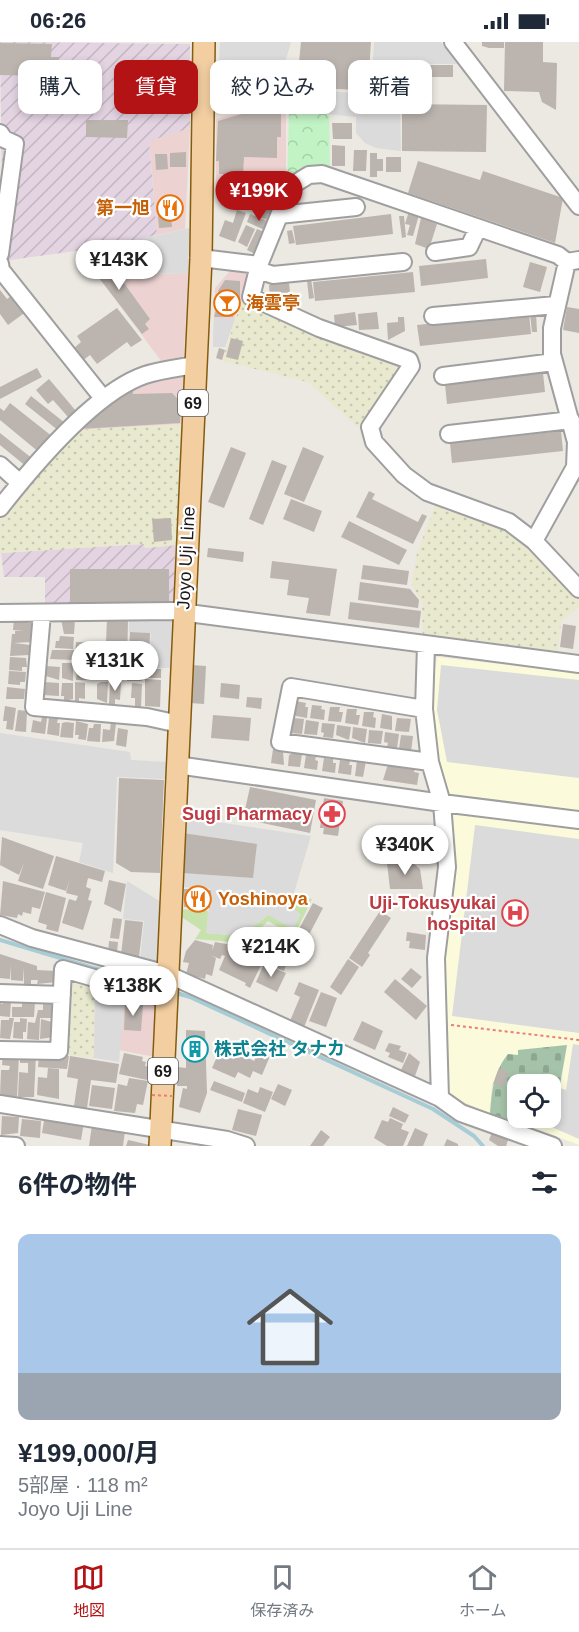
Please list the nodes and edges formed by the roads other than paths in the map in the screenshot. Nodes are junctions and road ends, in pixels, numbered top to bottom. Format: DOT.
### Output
graph roads {
  1 [pos="204,42"];
  2 [pos="453,42"];
  3 [pos="0,133"];
  4 [pos="579,206"];
  5 [pos="356,207"];
  6 [pos="279,215"];
  7 [pos="478,228"];
  8 [pos="435,252"];
  9 [pos="0,254"];
  10 [pos="201,258"];
  11 [pos="573,261"];
  12 [pos="404,262"];
  13 [pos="0,264"];
  14 [pos="258,268"];
  15 [pos="556,305"];
  16 [pos="433,316"];
  17 [pos="554,362"];
  18 [pos="195,365"];
  19 [pos="443,376"];
  20 [pos="102,397"];
  21 [pos="571,420"];
  22 [pos="449,434"];
  23 [pos="0,465"];
  24 [pos="20,483"];
  25 [pos="0,508"];
  26 [pos="534,541"];
  27 [pos="579,589"];
  28 [pos="184,612"];
  29 [pos="0,613"];
  30 [pos="42,613"];
  31 [pos="426,645"];
  32 [pos="579,664"];
  33 [pos="424,709"];
  34 [pos="179,724"];
  35 [pos="430,762"];
  36 [pos="177,765"];
  37 [pos="442,803"];
  38 [pos="579,820"];
  39 [pos="0,925"];
  40 [pos="167,987"];
  41 [pos="0,993"];
  42 [pos="62,995"];
  43 [pos="0,1050"];
  44 [pos="440,1098"];
  45 [pos="0,1104"];
  46 [pos="160,1138"];
  47 [pos="0,1144"];
  48 [pos="16,1146"];
  49 [pos="246,1146"];
  50 [pos="554,1146"];
  1 -- 10 [label="main road, Joyo Uji Line / 69"];
  2 -- 4 [label="street"];
  3 -- 9 [label="street"];
  5 -- 6 [label="street"];
  6 -- 7 [label="street"];
  6 -- 14 [label="street"];
  7 -- 8 [label="street"];
  7 -- 11 [label="street"];
  10 -- 14 [label="street"];
  10 -- 18 [label="main road, Joyo Uji Line / 69"];
  11 -- 15 [label="street"];
  12 -- 14 [label="street"];
  13 -- 20 [label="street"];
  14 -- 26 [label="street"];
  15 -- 16 [label="street"];
  15 -- 17 [label="street"];
  17 -- 19 [label="street"];
  17 -- 21 [label="street"];
  18 -- 20 [label="street"];
  18 -- 28 [label="main road, Joyo Uji Line / 69"];
  20 -- 24 [label="street"];
  21 -- 22 [label="street"];
  21 -- 26 [label="street"];
  23 -- 24 [label="street"];
  24 -- 25 [label="street"];
  26 -- 27 [label="street"];
  28 -- 30 [label="street"];
  28 -- 31 [label="street"];
  28 -- 34 [label="main road, Joyo Uji Line / 69"];
  29 -- 30 [label="street"];
  30 -- 34 [label="street"];
  31 -- 32 [label="street"];
  31 -- 33 [label="street"];
  33 -- 35 [label="street"];
  33 -- 35 [label="street"];
  34 -- 36 [label="main road, Joyo Uji Line / 69"];
  35 -- 37 [label="street"];
  36 -- 37 [label="street"];
  36 -- 40 [label="main road, Joyo Uji Line / 69"];
  37 -- 38 [label="street"];
  37 -- 44 [label="street"];
  39 -- 40 [label="street"];
  40 -- 42 [label="street"];
  40 -- 44 [label="street"];
  40 -- 46 [label="main road, Joyo Uji Line / 69"];
  41 -- 42 [label="street"];
  42 -- 43 [label="street"];
  44 -- 50 [label="street"];
  45 -- 46 [label="street"];
  46 -- 49 [label="street"];
  47 -- 48 [label="street"];
}
